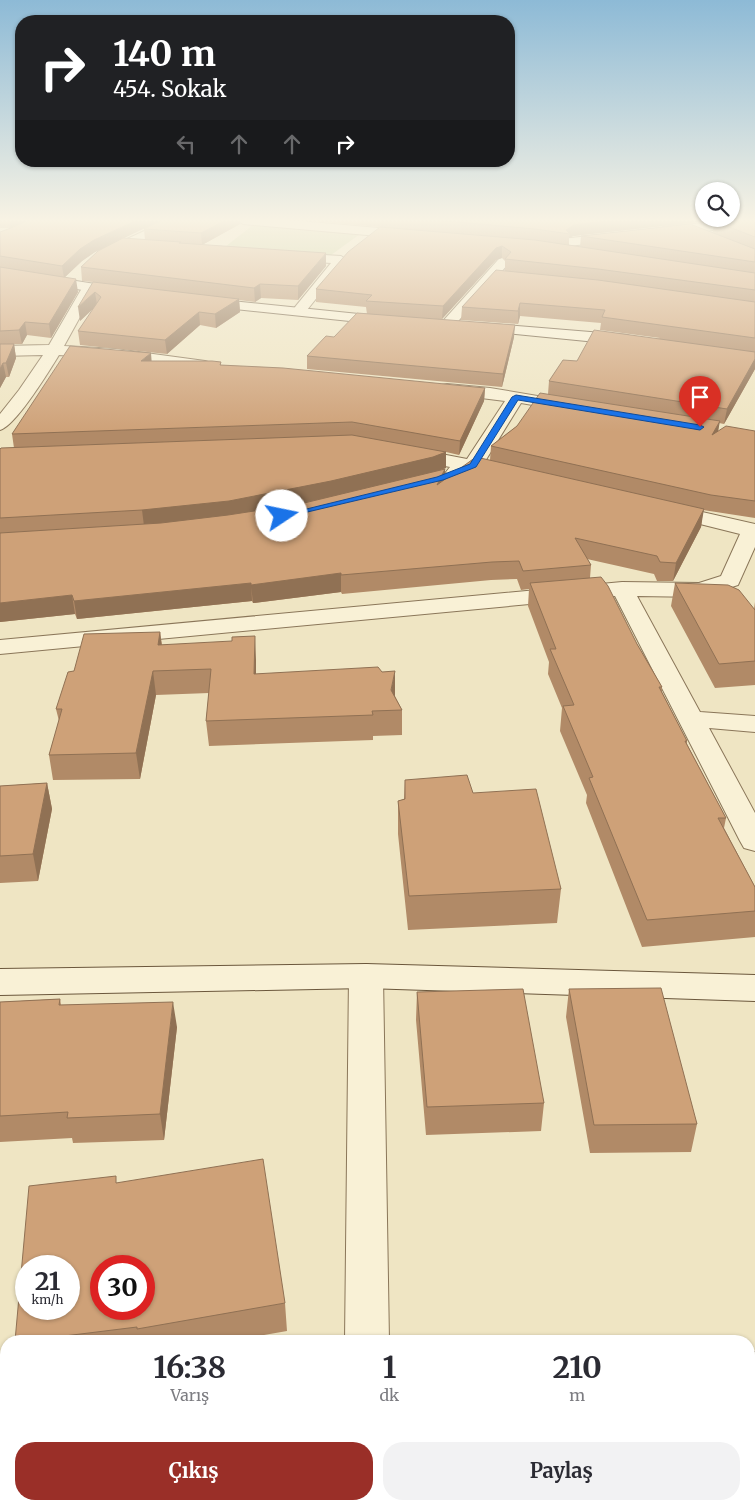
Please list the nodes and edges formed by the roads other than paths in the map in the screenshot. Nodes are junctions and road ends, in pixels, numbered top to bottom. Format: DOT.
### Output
graph roads {
  1 [pos="88,290"];
  2 [pos="109,290"];
  3 [pos="316,290"];
  4 [pos="476,290"];
  5 [pos="146,295"];
  6 [pos="184,300"];
  7 [pos="298,312"];
  8 [pos="399,321"];
  9 [pos="640,342"];
  10 [pos="55,350"];
  11 [pos="0,351"];
  12 [pos="219,367"];
  13 [pos="432,387"];
  14 [pos="516,397"];
  15 [pos="592,410"];
  16 [pos="0,425"];
  17 [pos="389,450"];
  18 [pos="473,465"];
  19 [pos="520,475"];
  20 [pos="440,479"];
  21 [pos="650,506"];
  22 [pos="754,531"];
  23 [pos="622,589"];
  24 [pos="0,647"];
  25 [pos="690,719"];
  26 [pos="755,724"];
  27 [pos="755,841"];
  28 [pos="366,976"];
  29 [pos="0,982"];
  30 [pos="755,988"];
  31 [pos="367,1335"];
  1 -- 10 [label="street"];
  2 -- 5 [label="street"];
  3 -- 7 [label="street"];
  4 -- 9 [label="street"];
  6 -- 7 [label="street"];
  7 -- 8 [label="street"];
  10 -- 11 [label="street"];
  10 -- 12 [label="street"];
  10 -- 16 [label="street"];
  13 -- 14 [label="street"];
  14 -- 15 [label="street"];
  14 -- 18 [label="street"];
  17 -- 18 [label="street"];
  18 -- 19 [label="street"];
  18 -- 20 [label="street"];
  21 -- 22 [label="street"];
  22 -- 23 [label="street"];
  23 -- 24 [label="street"];
  23 -- 25 [label="street"];
  25 -- 26 [label="street"];
  25 -- 27 [label="street"];
  28 -- 29 [label="street"];
  28 -- 30 [label="street"];
  28 -- 31 [label="street"];
}
